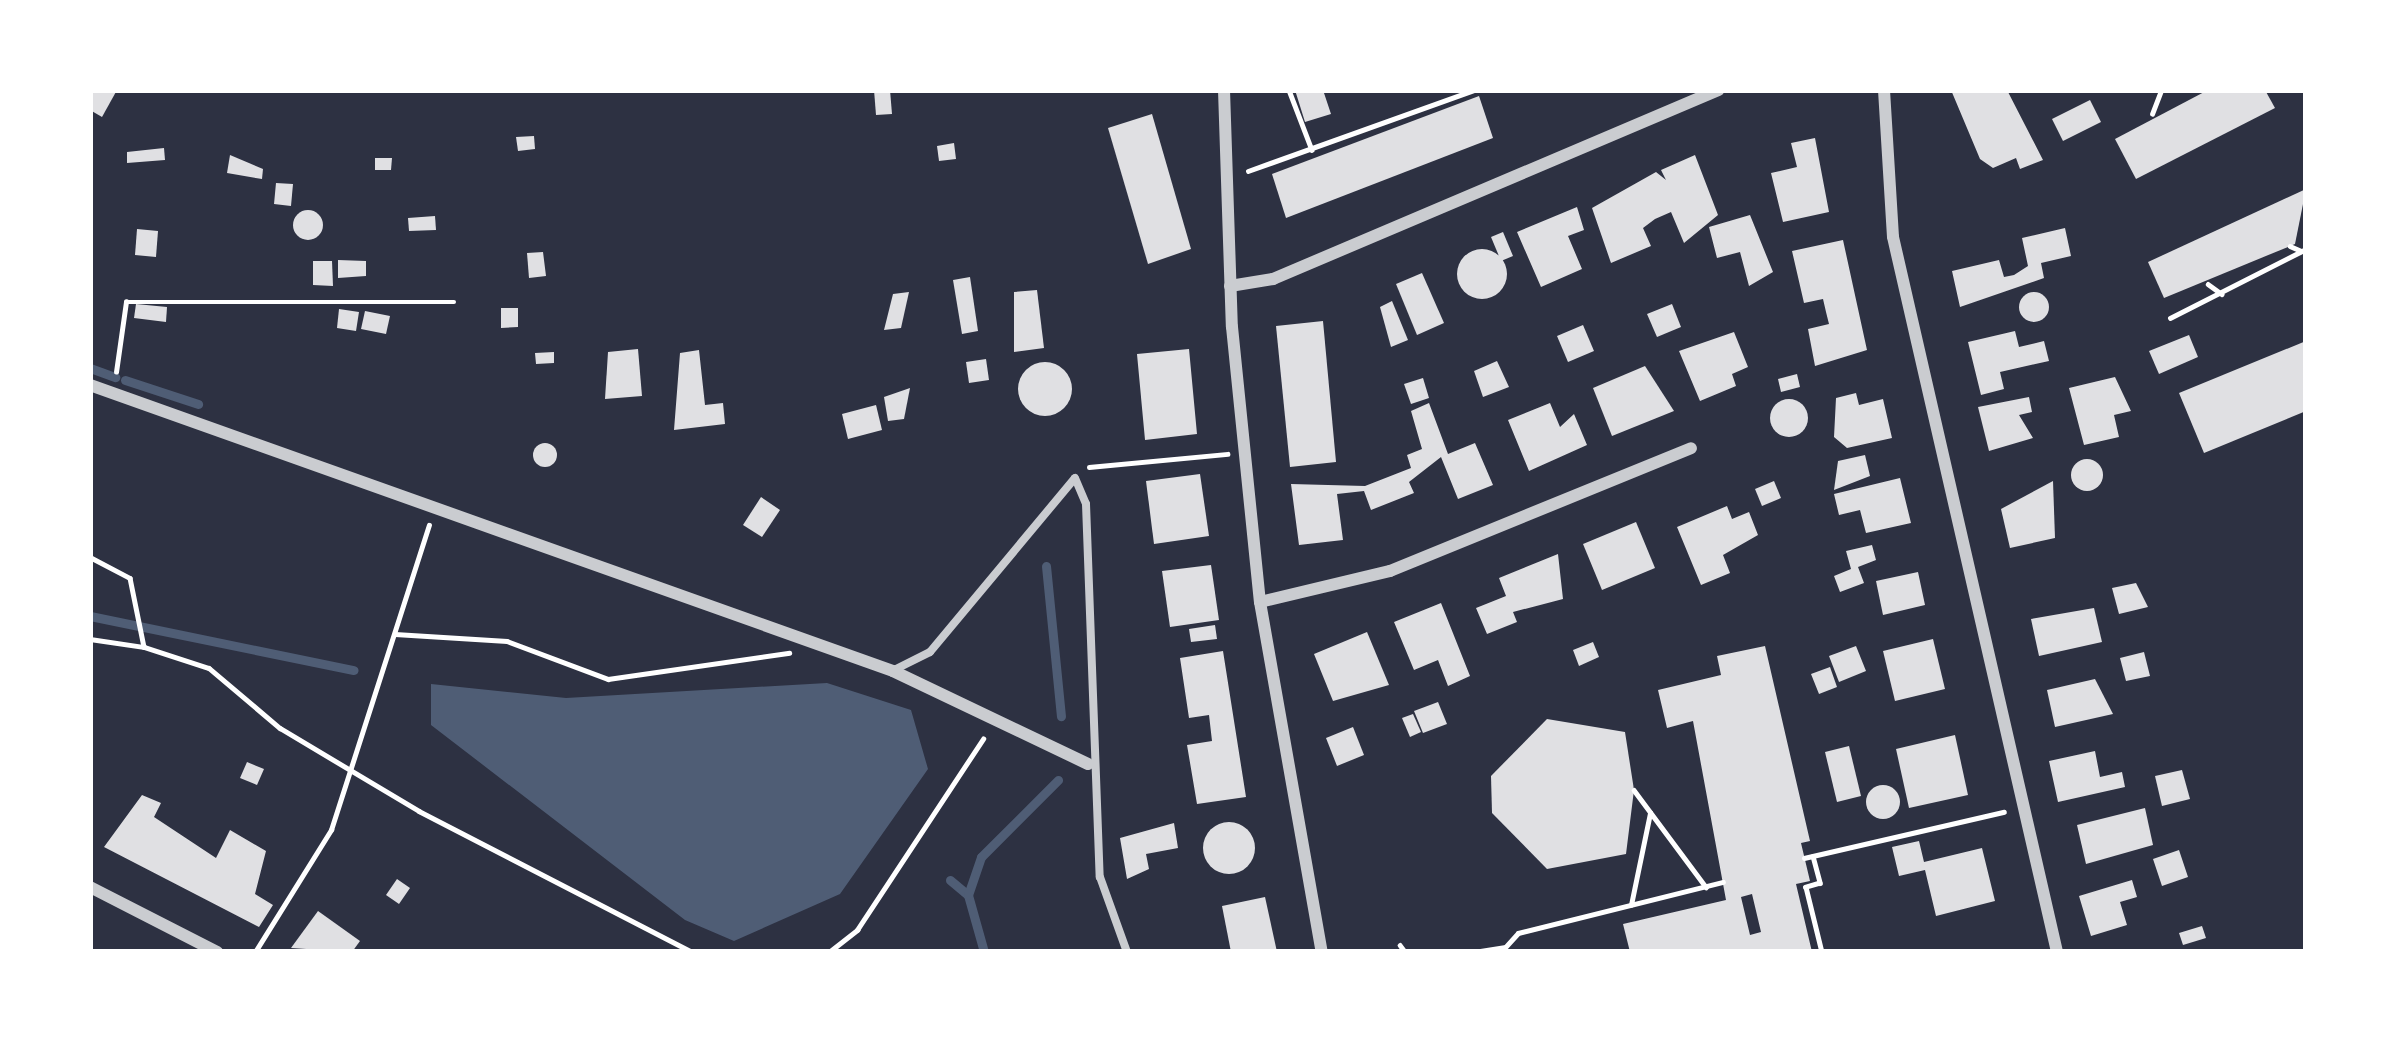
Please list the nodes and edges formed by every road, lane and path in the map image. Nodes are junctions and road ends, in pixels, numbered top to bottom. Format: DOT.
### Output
graph roads {
  1 [pos="1224,90"];
  2 [pos="1289,90"];
  3 [pos="1474,90"];
  4 [pos="1719,90"];
  5 [pos="1883,90"];
  6 [pos="2161,90"];
  7 [pos="2152,114"];
  8 [pos="1312,150"];
  9 [pos="1225,178"];
  10 [pos="2290,246"];
  11 [pos="2304,250"];
  12 [pos="2208,284"];
  13 [pos="1230,286"];
  14 [pos="2222,294"];
  15 [pos="454,302"];
  16 [pos="2170,318"];
  17 [pos="90,386"];
  18 [pos="116,394"];
  19 [pos="1691,448"];
  20 [pos="1243,453"];
  21 [pos="1075,478"];
  22 [pos="436,502"];
  23 [pos="90,557"];
  24 [pos="1260,602"];
  25 [pos="395,634"];
  26 [pos="90,639"];
  27 [pos="798,645"];
  28 [pos="144,647"];
  29 [pos="892,671"];
  30 [pos="999,714"];
  31 [pos="1088,764"];
  32 [pos="351,769"];
  33 [pos="1634,790"];
  34 [pos="2021,808"];
  35 [pos="1651,813"];
  36 [pos="1813,856"];
  37 [pos="1804,858"];
  38 [pos="1706,886"];
  39 [pos="90,887"];
  40 [pos="1725,892"];
  41 [pos="1631,905"];
  42 [pos="1400,945"];
  43 [pos="1503,949"];
  44 [pos="217,952"];
  45 [pos="255,952"];
  46 [pos="692,952"];
  47 [pos="829,952"];
  48 [pos="1127,952"];
  49 [pos="1322,952"];
  50 [pos="1405,952"];
  51 [pos="1474,952"];
  52 [pos="1822,952"];
  53 [pos="2056,952"];
  1 -- 9 [label="street"];
  2 -- 8 [label="path"];
  3 -- 8 [label="path"];
  4 -- 13 [label="street"];
  5 -- 34 [label="street"];
  6 -- 7 [label="path"];
  8 -- 9 [label="path"];
  9 -- 13 [label="street"];
  10 -- 11 [label="path"];
  11 -- 14 [label="path"];
  12 -- 14 [label="path"];
  13 -- 20 [label="street"];
  14 -- 16 [label="path"];
  15 -- 18 [label="path"];
  17 -- 18 [label="street"];
  18 -- 22 [label="street"];
  19 -- 24 [label="street"];
  20 -- 21 [label="path"];
  20 -- 24 [label="street"];
  21 -- 29 [label="lane"];
  21 -- 31 [label="lane"];
  22 -- 25 [label="path"];
  22 -- 27 [label="street"];
  23 -- 28 [label="path"];
  24 -- 49 [label="street"];
  25 -- 27 [label="path"];
  25 -- 32 [label="path"];
  26 -- 28 [label="path"];
  27 -- 29 [label="street"];
  28 -- 32 [label="path"];
  29 -- 30 [label="street"];
  30 -- 31 [label="street"];
  30 -- 47 [label="path"];
  31 -- 48 [label="lane"];
  32 -- 45 [label="path"];
  32 -- 46 [label="path"];
  33 -- 35 [label="path"];
  34 -- 36 [label="path"];
  34 -- 53 [label="street"];
  35 -- 38 [label="path"];
  35 -- 41 [label="path"];
  36 -- 37 [label="path"];
  36 -- 52 [label="path"];
  38 -- 40 [label="path"];
  38 -- 41 [label="path"];
  39 -- 44 [label="street"];
  41 -- 43 [label="path"];
  42 -- 50 [label="path"];
  43 -- 51 [label="path"];
}
